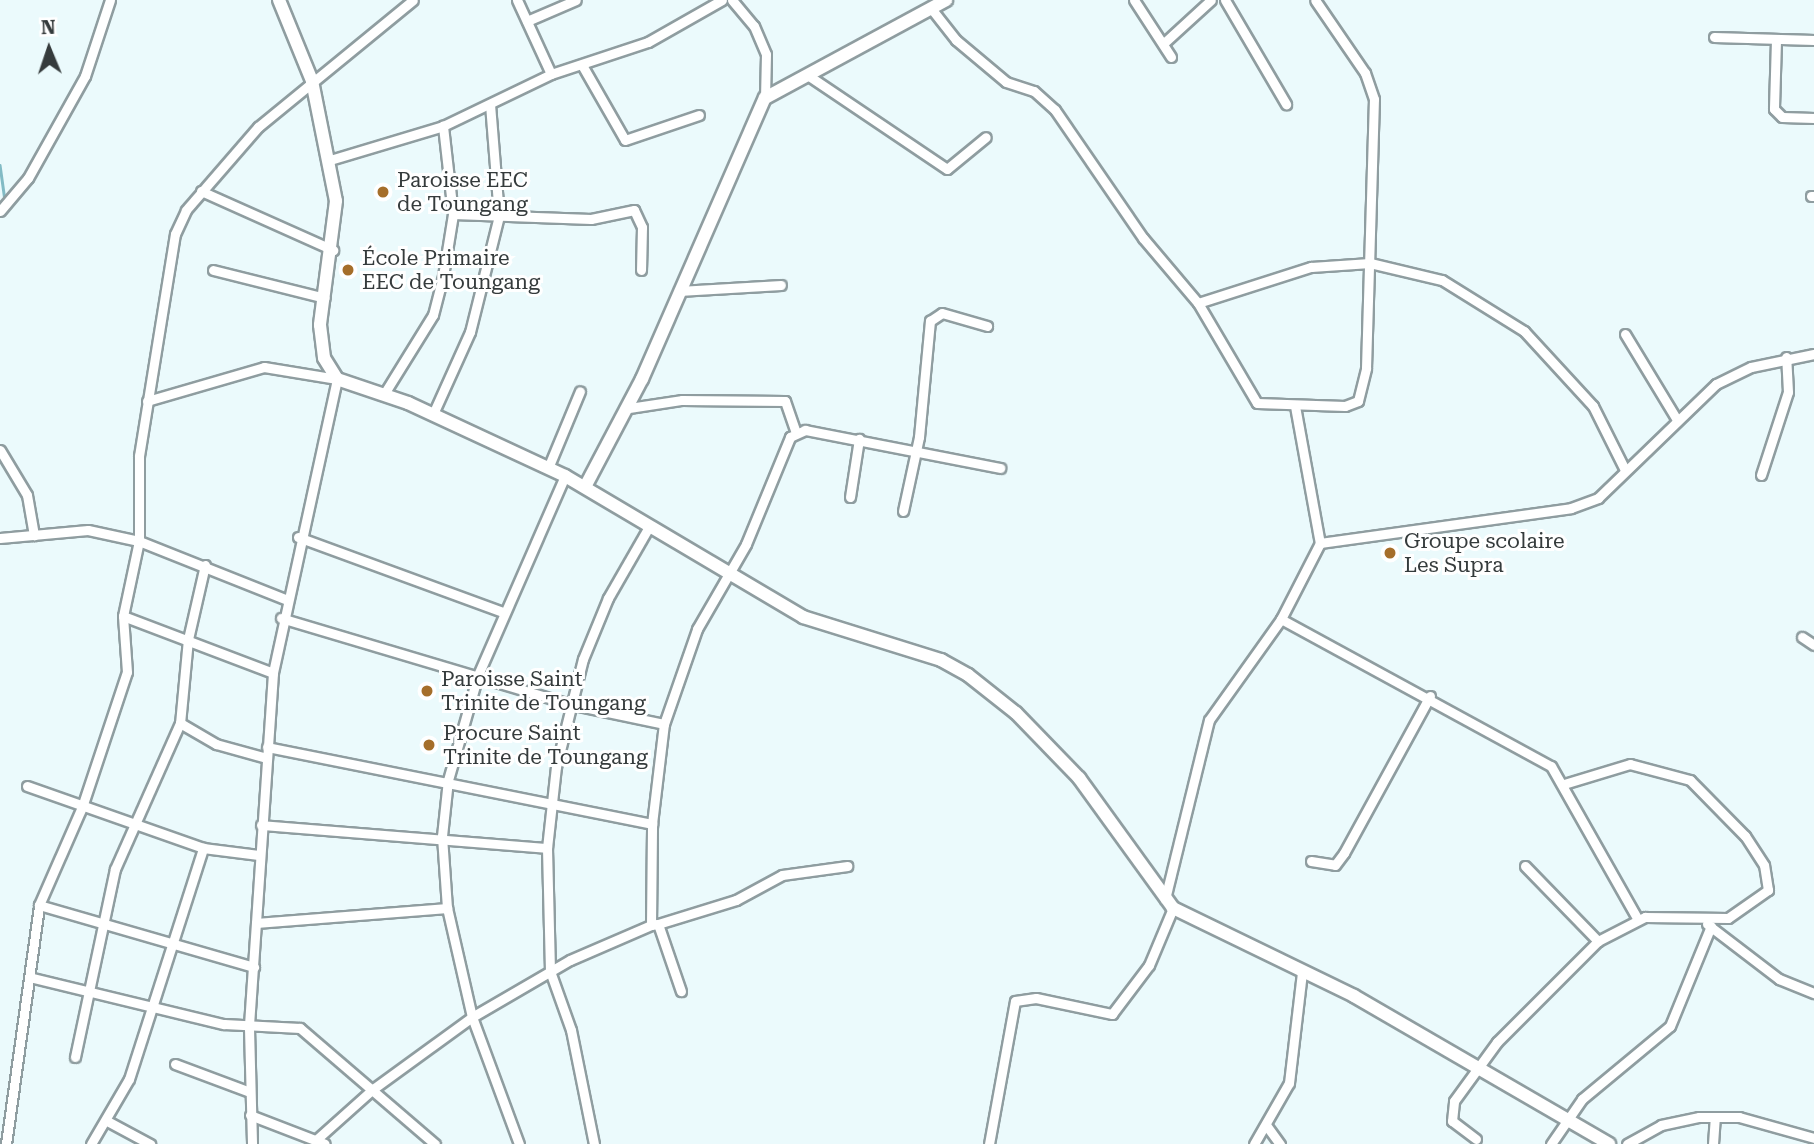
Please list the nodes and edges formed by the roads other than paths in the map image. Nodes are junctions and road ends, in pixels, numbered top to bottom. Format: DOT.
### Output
graph roads {
  1 [pos="110,0"];
  2 [pos="414,0"];
  3 [pos="517,0"];
  4 [pos="576,0"];
  5 [pos="722,0"];
  6 [pos="732,0"];
  7 [pos="946,0"];
  8 [pos="1134,0"];
  9 [pos="1211,0"];
  10 [pos="1225,0"];
  11 [pos="1315,0"];
  12 [pos="283,1"];
  13 [pos="930,7"];
  14 [pos="527,21"];
  15 [pos="1714,37"];
  16 [pos="1776,40"];
  17 [pos="1814,40"];
  18 [pos="1165,42"];
  19 [pos="1171,57"];
  20 [pos="582,65"];
  21 [pos="551,74"];
  22 [pos="806,74"];
  23 [pos="312,81"];
  24 [pos="765,98"];
  25 [pos="1286,104"];
  26 [pos="490,105"];
  27 [pos="699,115"];
  28 [pos="1814,118"];
  29 [pos="443,126"];
  30 [pos="986,137"];
  31 [pos="330,160"];
  32 [pos="201,191"];
  33 [pos="1,208"];
  34 [pos="453,214"];
  35 [pos="499,216"];
  36 [pos="334,251"];
  37 [pos="1370,263"];
  38 [pos="213,270"];
  39 [pos="641,270"];
  40 [pos="781,285"];
  41 [pos="679,291"];
  42 [pos="325,298"];
  43 [pos="1198,303"];
  44 [pos="987,326"];
  45 [pos="1625,334"];
  46 [pos="1814,354"];
  47 [pos="1786,357"];
  48 [pos="337,379"];
  49 [pos="580,391"];
  50 [pos="384,394"];
  51 [pos="148,401"];
  52 [pos="1295,406"];
  53 [pos="629,408"];
  54 [pos="433,414"];
  55 [pos="1676,420"];
  56 [pos="795,430"];
  57 [pos="859,439"];
  58 [pos="0,450"];
  59 [pos="917,451"];
  60 [pos="548,468"];
  61 [pos="1000,468"];
  62 [pos="1625,470"];
  63 [pos="1761,475"];
  64 [pos="565,476"];
  65 [pos="585,487"];
  66 [pos="850,497"];
  67 [pos="904,511"];
  68 [pos="650,525"];
  69 [pos="34,535"];
  70 [pos="298,537"];
  71 [pos="0,538"];
  72 [pos="139,541"];
  73 [pos="1320,543"];
  74 [pos="205,565"];
  75 [pos="728,572"];
  76 [pos="285,599"];
  77 [pos="503,612"];
  78 [pos="123,616"];
  79 [pos="281,618"];
  80 [pos="1281,619"];
  81 [pos="1802,637"];
  82 [pos="188,639"];
  83 [pos="1814,645"];
  84 [pos="273,673"];
  85 [pos="478,675"];
  86 [pos="1430,696"];
  87 [pos="569,704"];
  88 [pos="180,723"];
  89 [pos="664,724"];
  90 [pos="268,747"];
  91 [pos="267,758"];
  92 [pos="448,780"];
  93 [pos="1564,783"];
  94 [pos="27,786"];
  95 [pos="552,801"];
  96 [pos="82,807"];
  97 [pos="652,824"];
  98 [pos="132,825"];
  99 [pos="261,825"];
  100 [pos="442,836"];
  101 [pos="204,848"];
  102 [pos="547,848"];
  103 [pos="259,855"];
  104 [pos="1311,861"];
  105 [pos="847,866"];
  106 [pos="1525,866"];
  107 [pos="1169,904"];
  108 [pos="39,905"];
  109 [pos="447,908"];
  110 [pos="1637,918"];
  111 [pos="99,923"];
  112 [pos="256,923"];
  113 [pos="655,924"];
  114 [pos="1707,924"];
  115 [pos="1598,941"];
  116 [pos="172,944"];
  117 [pos="254,967"];
  118 [pos="550,971"];
  119 [pos="1303,972"];
  120 [pos="29,977"];
  121 [pos="85,989"];
  122 [pos="681,990"];
  123 [pos="1814,993"];
  124 [pos="152,1006"];
  125 [pos="472,1017"];
  126 [pos="248,1028"];
  127 [pos="75,1057"];
  128 [pos="175,1064"];
  129 [pos="1478,1065"];
  130 [pos="373,1089"];
  131 [pos="250,1092"];
  132 [pos="250,1115"];
  133 [pos="1567,1115"];
  134 [pos="1715,1117"];
  135 [pos="109,1122"];
  136 [pos="1266,1125"];
  137 [pos="1814,1138"];
  138 [pos="1476,1139"];
  139 [pos="321,1142"];
  140 [pos="6,1144"];
  141 [pos="92,1144"];
  142 [pos="150,1144"];
  143 [pos="252,1144"];
  144 [pos="435,1144"];
  145 [pos="519,1144"];
  146 [pos="594,1144"];
  147 [pos="989,1144"];
  148 [pos="1254,1144"];
  149 [pos="1280,1144"];
  150 [pos="1551,1144"];
  151 [pos="1609,1144"];
  152 [pos="1627,1144"];
  153 [pos="1713,1144"];
  1 -- 33 [label="street"];
  2 -- 23 [label="street"];
  3 -- 14 [label="street"];
  4 -- 14 [label="street"];
  5 -- 20 [label="street"];
  6 -- 24 [label="street"];
  7 -- 13 [label="street"];
  8 -- 18 [label="street"];
  9 -- 18 [label="street"];
  10 -- 25 [label="street"];
  11 -- 37 [label="street"];
  12 -- 23 [label="street"];
  13 -- 22 [label="street"];
  13 -- 43 [label="street"];
  14 -- 21 [label="street"];
  15 -- 16 [label="street"];
  16 -- 17 [label="street"];
  16 -- 28 [label="street"];
  18 -- 19 [label="street"];
  20 -- 21 [label="street"];
  20 -- 27 [label="street"];
  21 -- 26 [label="street"];
  22 -- 24 [label="street"];
  22 -- 30 [label="street"];
  23 -- 31 [label="street"];
  23 -- 32 [label="street"];
  24 -- 41 [label="street"];
  26 -- 29 [label="street"];
  26 -- 35 [label="street"];
  29 -- 31 [label="street"];
  29 -- 34 [label="street"];
  31 -- 36 [label="street"];
  32 -- 36 [label="street"];
  32 -- 51 [label="street"];
  34 -- 35 [label="street"];
  34 -- 50 [label="street"];
  35 -- 39 [label="street"];
  35 -- 54 [label="street"];
  36 -- 42 [label="street"];
  37 -- 43 [label="street"];
  37 -- 52 [label="street"];
  37 -- 62 [label="street"];
  38 -- 42 [label="street"];
  40 -- 41 [label="street"];
  41 -- 53 [label="street"];
  42 -- 48 [label="street"];
  43 -- 52 [label="street"];
  44 -- 59 [label="street"];
  45 -- 55 [label="street"];
  46 -- 47 [label="street"];
  47 -- 55 [label="street"];
  47 -- 63 [label="street"];
  48 -- 50 [label="street"];
  48 -- 51 [label="street"];
  48 -- 70 [label="street"];
  49 -- 60 [label="street"];
  50 -- 54 [label="street"];
  51 -- 72 [label="street"];
  52 -- 73 [label="street"];
  53 -- 56 [label="street"];
  53 -- 65 [label="street"];
  54 -- 60 [label="street"];
  55 -- 62 [label="street"];
  56 -- 57 [label="street"];
  56 -- 75 [label="street"];
  57 -- 59 [label="street"];
  57 -- 66 [label="street"];
  58 -- 69 [label="street"];
  59 -- 61 [label="street"];
  59 -- 67 [label="street"];
  60 -- 64 [label="street"];
  62 -- 73 [label="street"];
  64 -- 65 [label="street"];
  64 -- 77 [label="street"];
  65 -- 68 [label="street"];
  68 -- 75 [label="street"];
  68 -- 87 [label="street"];
  69 -- 71 [label="street"];
  69 -- 72 [label="street"];
  70 -- 76 [label="street"];
  70 -- 77 [label="street"];
  72 -- 74 [label="street"];
  72 -- 78 [label="street"];
  73 -- 80 [label="street"];
  74 -- 76 [label="street"];
  74 -- 82 [label="street"];
  75 -- 89 [label="street"];
  75 -- 107 [label="street"];
  76 -- 79 [label="street"];
  77 -- 85 [label="street"];
  78 -- 82 [label="street"];
  78 -- 96 [label="street"];
  79 -- 84 [label="street"];
  79 -- 85 [label="street"];
  80 -- 86 [label="street"];
  80 -- 107 [label="street"];
  81 -- 83 [label="street"];
  82 -- 84 [label="street"];
  82 -- 88 [label="street"];
  84 -- 90 [label="street"];
  85 -- 87 [label="street"];
  85 -- 92 [label="street"];
  86 -- 93 [label="street"];
  86 -- 104 [label="street"];
  87 -- 89 [label="street"];
  87 -- 95 [label="street"];
  88 -- 91 [label="street"];
  88 -- 98 [label="street"];
  89 -- 97 [label="street"];
  90 -- 91 [label="street"];
  90 -- 92 [label="street"];
  91 -- 99 [label="street"];
  92 -- 95 [label="street"];
  92 -- 100 [label="street"];
  93 -- 110 [label="street"];
  93 -- 114 [label="street"];
  94 -- 96 [label="street"];
  95 -- 97 [label="street"];
  95 -- 102 [label="street"];
  96 -- 98 [label="street"];
  96 -- 108 [label="street"];
  97 -- 113 [label="street"];
  98 -- 101 [label="street"];
  98 -- 111 [label="street"];
  99 -- 100 [label="street"];
  99 -- 103 [label="street"];
  100 -- 102 [label="street"];
  100 -- 109 [label="street"];
  101 -- 103 [label="street"];
  101 -- 116 [label="street"];
  102 -- 118 [label="street"];
  103 -- 112 [label="street"];
  105 -- 113 [label="street"];
  106 -- 115 [label="street"];
  107 -- 119 [label="street"];
  107 -- 147 [label="street"];
  108 -- 111 [label="street"];
  108 -- 120 [label="street"];
  109 -- 112 [label="street"];
  109 -- 125 [label="street"];
  110 -- 114 [label="street"];
  110 -- 115 [label="street"];
  111 -- 116 [label="street"];
  111 -- 121 [label="street"];
  112 -- 117 [label="street"];
  113 -- 118 [label="street"];
  113 -- 122 [label="street"];
  114 -- 123 [label="street"];
  114 -- 133 [label="street"];
  115 -- 129 [label="street"];
  116 -- 117 [label="street"];
  116 -- 124 [label="street"];
  117 -- 126 [label="street"];
  118 -- 125 [label="street"];
  118 -- 146 [label="street"];
  119 -- 129 [label="street"];
  119 -- 136 [label="street"];
  120 -- 121 [label="street"];
  120 -- 140 [label="street"];
  121 -- 124 [label="street"];
  121 -- 127 [label="street"];
  124 -- 126 [label="street"];
  124 -- 135 [label="street"];
  125 -- 130 [label="street"];
  125 -- 145 [label="street"];
  126 -- 130 [label="street"];
  126 -- 131 [label="street"];
  128 -- 131 [label="street"];
  129 -- 133 [label="street"];
  129 -- 138 [label="street"];
  130 -- 139 [label="street"];
  130 -- 144 [label="street"];
  131 -- 132 [label="street"];
  132 -- 139 [label="street"];
  132 -- 143 [label="street"];
  133 -- 150 [label="street"];
  133 -- 151 [label="street"];
  134 -- 137 [label="street"];
  134 -- 152 [label="street"];
  134 -- 153 [label="street"];
  135 -- 141 [label="street"];
  135 -- 142 [label="street"];
  136 -- 148 [label="street"];
  136 -- 149 [label="street"];
}
